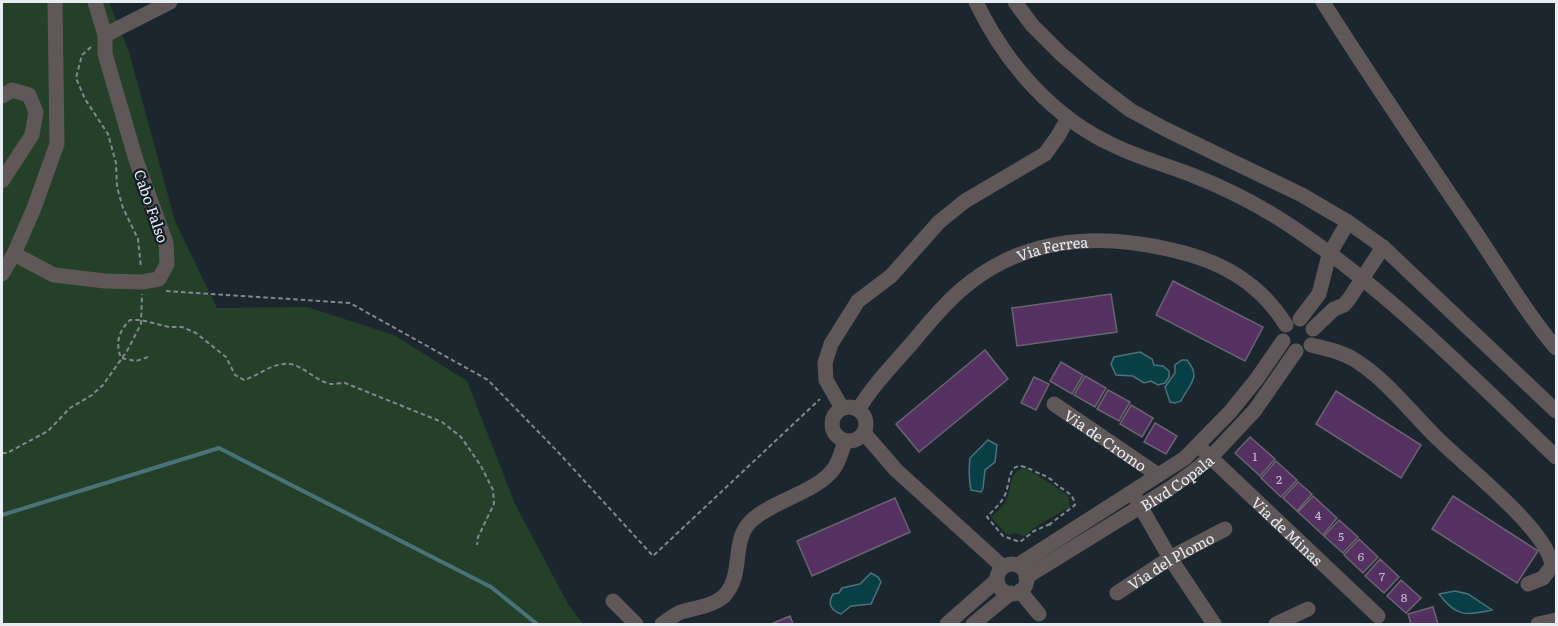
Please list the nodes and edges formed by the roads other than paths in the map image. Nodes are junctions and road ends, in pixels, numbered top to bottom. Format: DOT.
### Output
graph roads {
  1 [pos="55,2"];
  2 [pos="95,2"];
  3 [pos="170,2"];
  4 [pos="976,2"];
  5 [pos="1015,2"];
  6 [pos="1323,2"];
  7 [pos="105,35"];
  8 [pos="2,96"];
  9 [pos="1068,118"];
  10 [pos="2,181"];
  11 [pos="1348,222"];
  12 [pos="1383,248"];
  13 [pos="14,255"];
  14 [pos="1329,255"];
  15 [pos="2,274"];
  16 [pos="1362,278"];
  17 [pos="1300,320"];
  18 [pos="1286,325"];
  19 [pos="1313,329"];
  20 [pos="1284,341"];
  21 [pos="1311,345"];
  22 [pos="1557,348"];
  23 [pos="1296,351"];
  24 [pos="1054,404"];
  25 [pos="842,408"];
  26 [pos="858,410"];
  27 [pos="1557,411"];
  28 [pos="864,433"];
  29 [pos="845,441"];
  30 [pos="1198,446"];
  31 [pos="1211,457"];
  32 [pos="1557,457"];
  33 [pos="1158,475"];
  34 [pos="1133,492"];
  35 [pos="1140,506"];
  36 [pos="1225,529"];
  37 [pos="1170,558"];
  38 [pos="1012,579"];
  39 [pos="1528,584"];
  40 [pos="1117,592"];
  41 [pos="613,602"];
  42 [pos="1308,609"];
  43 [pos="1039,614"];
  44 [pos="1378,616"];
  45 [pos="1557,620"];
  46 [pos="636,624"];
  47 [pos="662,624"];
  48 [pos="947,624"];
  49 [pos="973,624"];
  50 [pos="1214,624"];
  51 [pos="1276,624"];
  52 [pos="1538,624"];
  1 -- 13 [label="street"];
  2 -- 7 [label="street"];
  3 -- 7 [label="street"];
  4 -- 9 [label="street"];
  5 -- 11 [label="street"];
  6 -- 22 [label="street"];
  7 -- 13 [label="street, Cabo Falso"];
  8 -- 10 [label="street"];
  9 -- 14 [label="street"];
  9 -- 25 [label="street"];
  11 -- 12 [label="street"];
  11 -- 14 [label="street"];
  12 -- 16 [label="street"];
  12 -- 27 [label="street"];
  13 -- 15 [label="street"];
  14 -- 16 [label="street"];
  14 -- 17 [label="street"];
  16 -- 19 [label="street"];
  16 -- 32 [label="street"];
  17 -- 18 [label="street"];
  17 -- 19 [label="street"];
  18 -- 20 [label="street"];
  18 -- 26 [label="street, Via Ferrea"];
  19 -- 21 [label="street"];
  20 -- 23 [label="street"];
  20 -- 30 [label="street, Blvd Copala"];
  21 -- 23 [label="street"];
  21 -- 39 [label="street"];
  23 -- 31 [label="street, Blvd Copala"];
  24 -- 33 [label="street, Via de Cromo"];
  25 -- 26 [label="street"];
  25 -- 29 [label="street"];
  26 -- 28 [label="street"];
  28 -- 29 [label="street"];
  28 -- 38 [label="street"];
  29 -- 47 [label="street"];
  30 -- 31 [label="street, Via de Minas"];
  30 -- 33 [label="street, Blvd Copala"];
  31 -- 35 [label="street, Blvd Copala"];
  31 -- 44 [label="street, Via de Minas"];
  33 -- 34 [label="street, Blvd Copala"];
  34 -- 35 [label="street"];
  34 -- 38 [label="street, Blvd Copala"];
  35 -- 37 [label="street"];
  35 -- 38 [label="street, Blvd Copala"];
  36 -- 37 [label="street, Via del Plomo"];
  37 -- 40 [label="street, Via del Plomo"];
  37 -- 50 [label="street"];
  38 -- 43 [label="street"];
  38 -- 48 [label="street, Blvd Copala"];
  38 -- 49 [label="street, Blvd Copala"];
  41 -- 46 [label="street"];
  42 -- 51 [label="street"];
  45 -- 52 [label="street"];
}
